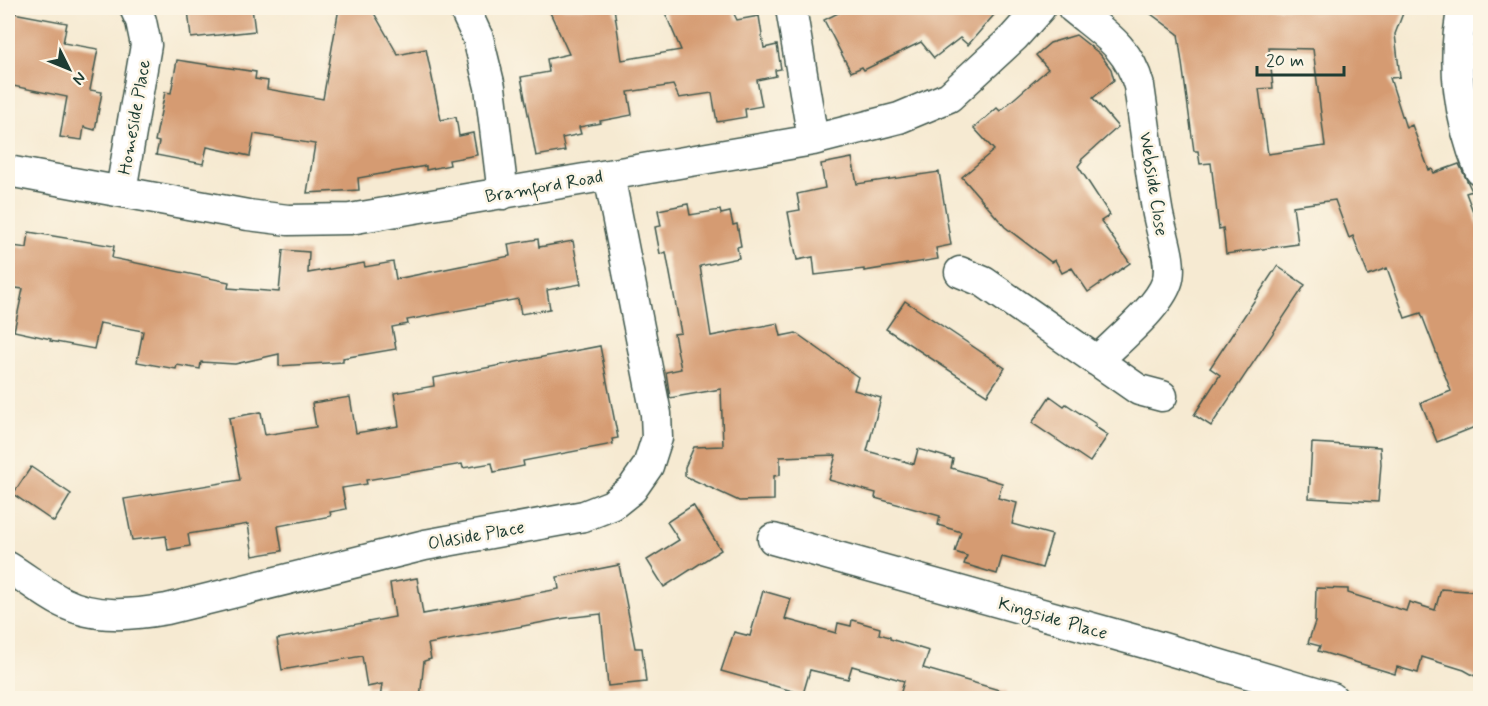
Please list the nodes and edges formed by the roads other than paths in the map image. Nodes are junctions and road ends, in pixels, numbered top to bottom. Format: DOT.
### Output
graph roads {
  1 [pos="135,8"];
  2 [pos="464,8"];
  3 [pos="791,8"];
  4 [pos="1040,8"];
  5 [pos="1072,8"];
  6 [pos="1463,8"];
  7 [pos="813,140"];
  8 [pos="1480,170"];
  9 [pos="8,171"];
  10 [pos="609,175"];
  11 [pos="121,191"];
  12 [pos="503,194"];
  13 [pos="972,277"];
  14 [pos="1097,360"];
  15 [pos="1150,393"];
  16 [pos="773,539"];
  17 [pos="8,567"];
  18 [pos="1332,699"];
  1 -- 11 [label="street, Homeside Place"];
  2 -- 12 [label="street"];
  3 -- 7 [label="street"];
  4 -- 7 [label="street, Bramford Road"];
  5 -- 14 [label="street, Webside Close"];
  6 -- 8 [label="street"];
  7 -- 10 [label="street, Bramford Road"];
  9 -- 11 [label="street, Bramford Road"];
  10 -- 12 [label="street, Bramford Road"];
  10 -- 17 [label="street, Oldside Place"];
  11 -- 12 [label="street, Bramford Road"];
  13 -- 14 [label="street"];
  14 -- 15 [label="street"];
  16 -- 18 [label="street, Kingside Place"];
}
